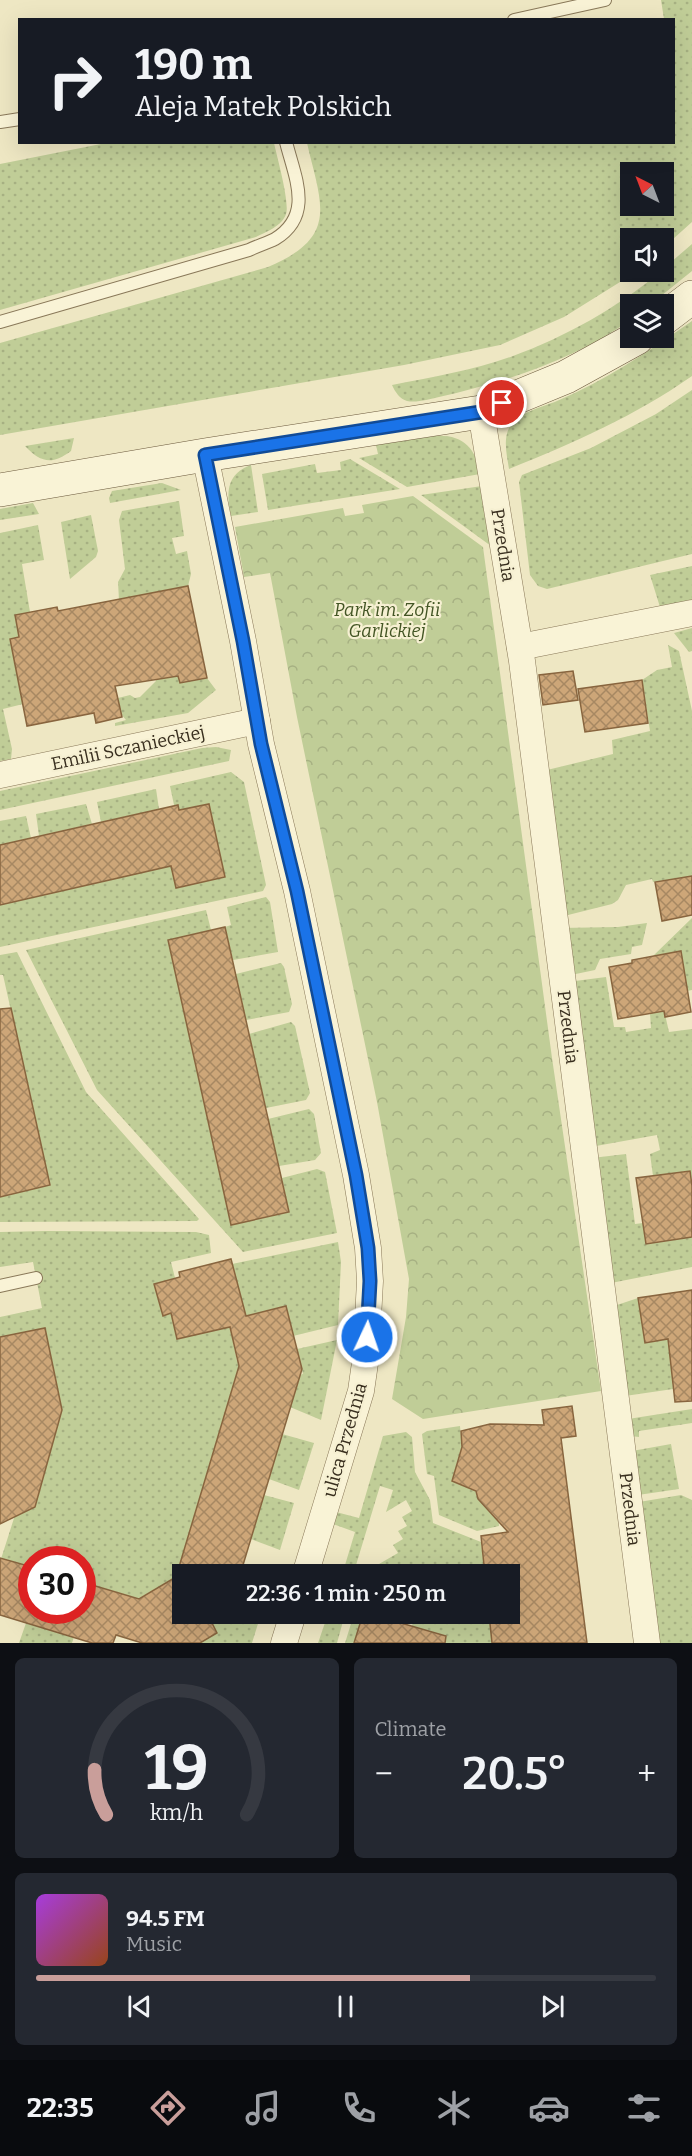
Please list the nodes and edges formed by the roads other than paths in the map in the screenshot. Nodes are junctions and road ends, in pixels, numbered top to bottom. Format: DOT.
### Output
graph roads {
  1 [pos="605,0"];
  2 [pos="523,18"];
  3 [pos="18,119"];
  4 [pos="0,122"];
  5 [pos="286,144"];
  6 [pos="692,297"];
  7 [pos="674,311"];
  8 [pos="0,322"];
  9 [pos="620,348"];
  10 [pos="481,412"];
  11 [pos="205,455"];
  12 [pos="0,490"];
  13 [pos="692,613"];
  14 [pos="520,647"];
  15 [pos="257,721"];
  16 [pos="0,775"];
  17 [pos="36,1278"];
  18 [pos="0,1286"];
  19 [pos="308,1564"];
  20 [pos="290,1624"];
  21 [pos="284,1643"];
  22 [pos="646,1643"];
  1 -- 2 [label="lane"];
  3 -- 4 [label="lane"];
  5 -- 8 [label="lane"];
  6 -- 7 [label="street"];
  9 -- 10 [label="street"];
  10 -- 11 [label="street"];
  10 -- 14 [label="street, Przednia"];
  11 -- 12 [label="street"];
  11 -- 15 [label="street, ulica Przednia"];
  13 -- 14 [label="street"];
  14 -- 22 [label="street, Przednia"];
  15 -- 16 [label="street, Emilii Sczanieckiej"];
  15 -- 19 [label="street, ulica Przednia"];
  17 -- 18 [label="lane"];
  20 -- 21 [label="street"];
}
